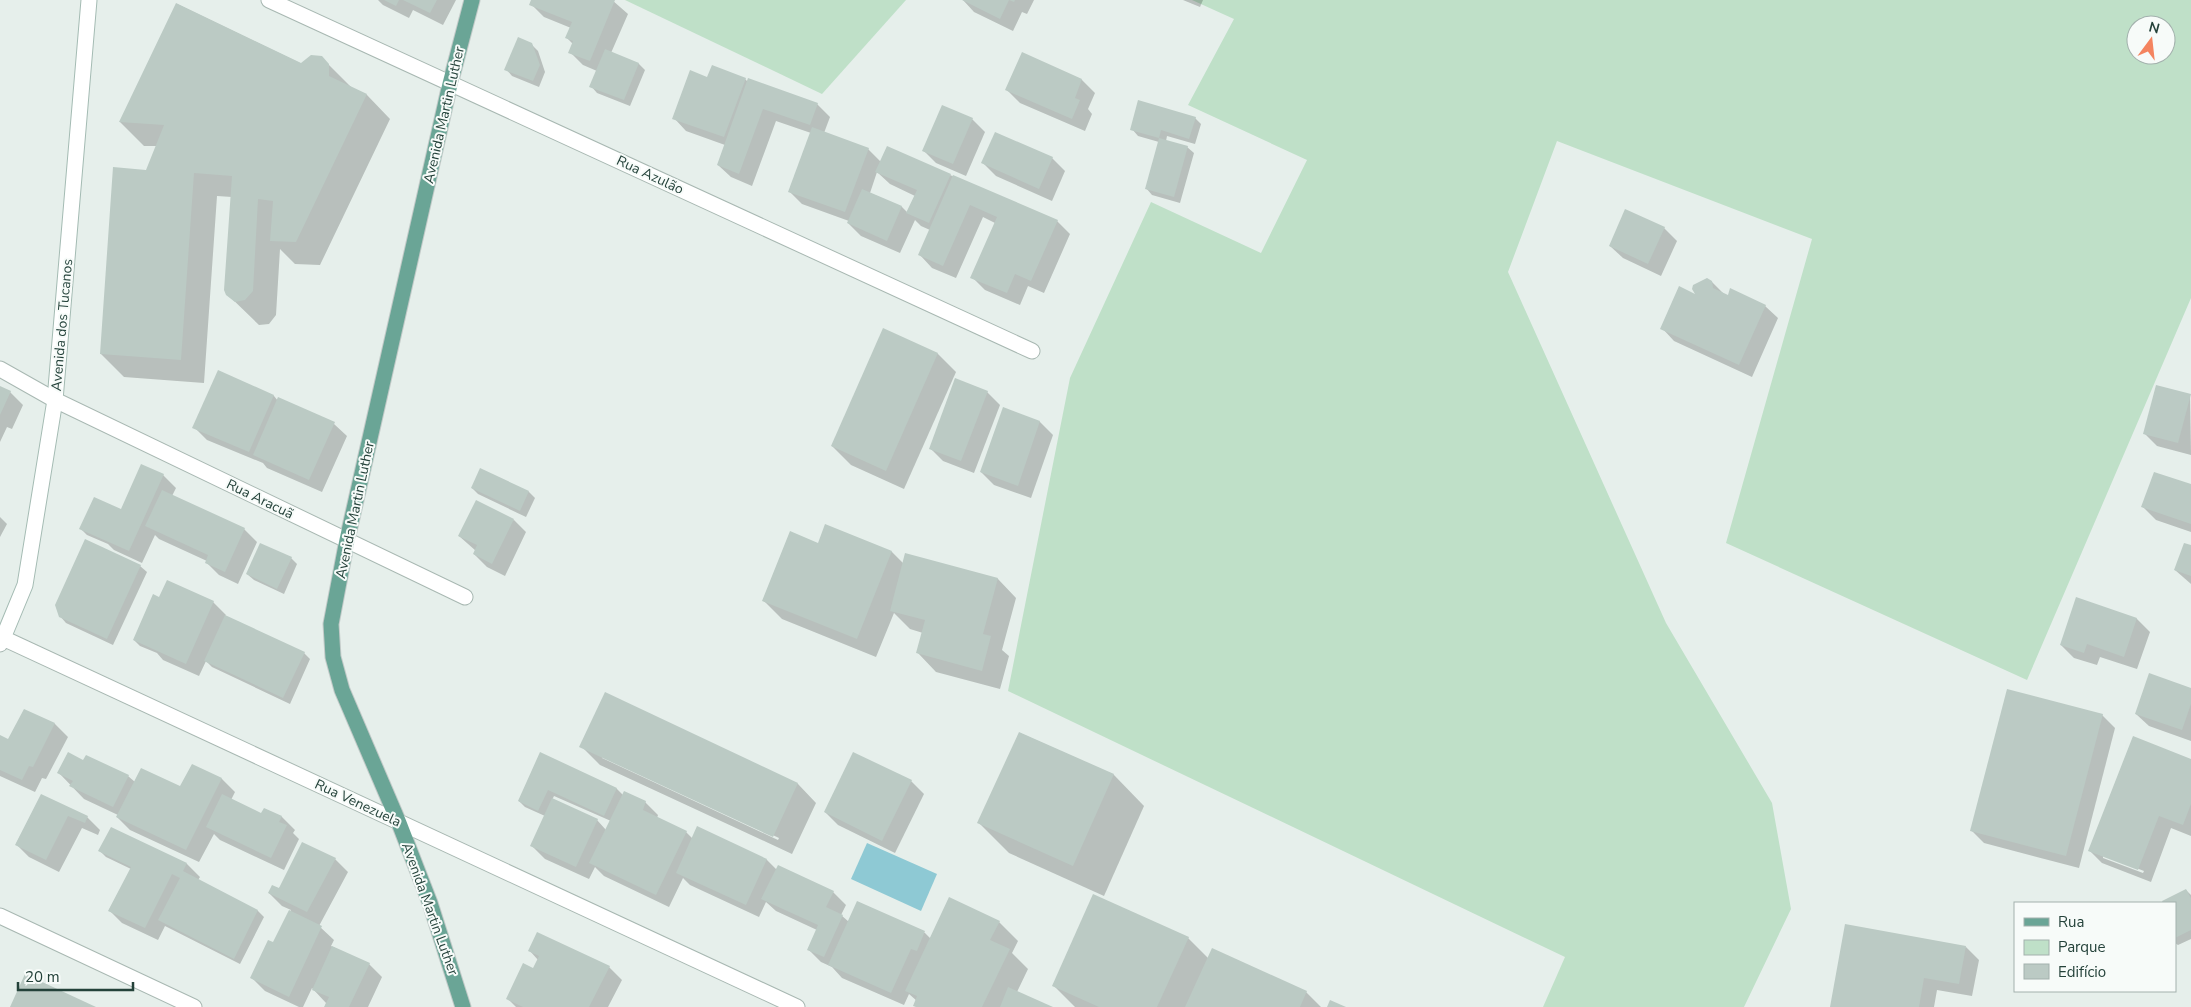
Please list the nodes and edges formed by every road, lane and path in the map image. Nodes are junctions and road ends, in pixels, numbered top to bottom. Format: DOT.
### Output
graph roads {
  1 [pos="89,0"];
  2 [pos="268,0"];
  3 [pos="472,0"];
  4 [pos="450,84"];
  5 [pos="1032,351"];
  6 [pos="0,369"];
  7 [pos="55,400"];
  8 [pos="347,540"];
  9 [pos="465,597"];
  10 [pos="1,640"];
  11 [pos="399,823"];
  12 [pos="0,916"];
  13 [pos="194,1007"];
  14 [pos="463,1007"];
  15 [pos="797,1007"];
  1 -- 7 [label="street, Avenida dos Tucanos"];
  2 -- 4 [label="street, Rua Azulão"];
  3 -- 4 [label="main road, Avenida Martin Luther"];
  4 -- 5 [label="street, Rua Azulão"];
  4 -- 8 [label="main road, Avenida Martin Luther"];
  6 -- 7 [label="street, Rua Aracuã"];
  7 -- 8 [label="street, Rua Aracuã"];
  7 -- 10 [label="street, Avenida dos Tucanos"];
  8 -- 9 [label="street, Rua Aracuã"];
  8 -- 11 [label="main road, Avenida Martin Luther"];
  10 -- 11 [label="street, Rua Venezuela"];
  11 -- 14 [label="main road, Avenida Martin Luther"];
  11 -- 15 [label="street, Rua Venezuela"];
  12 -- 13 [label="street"];
}
